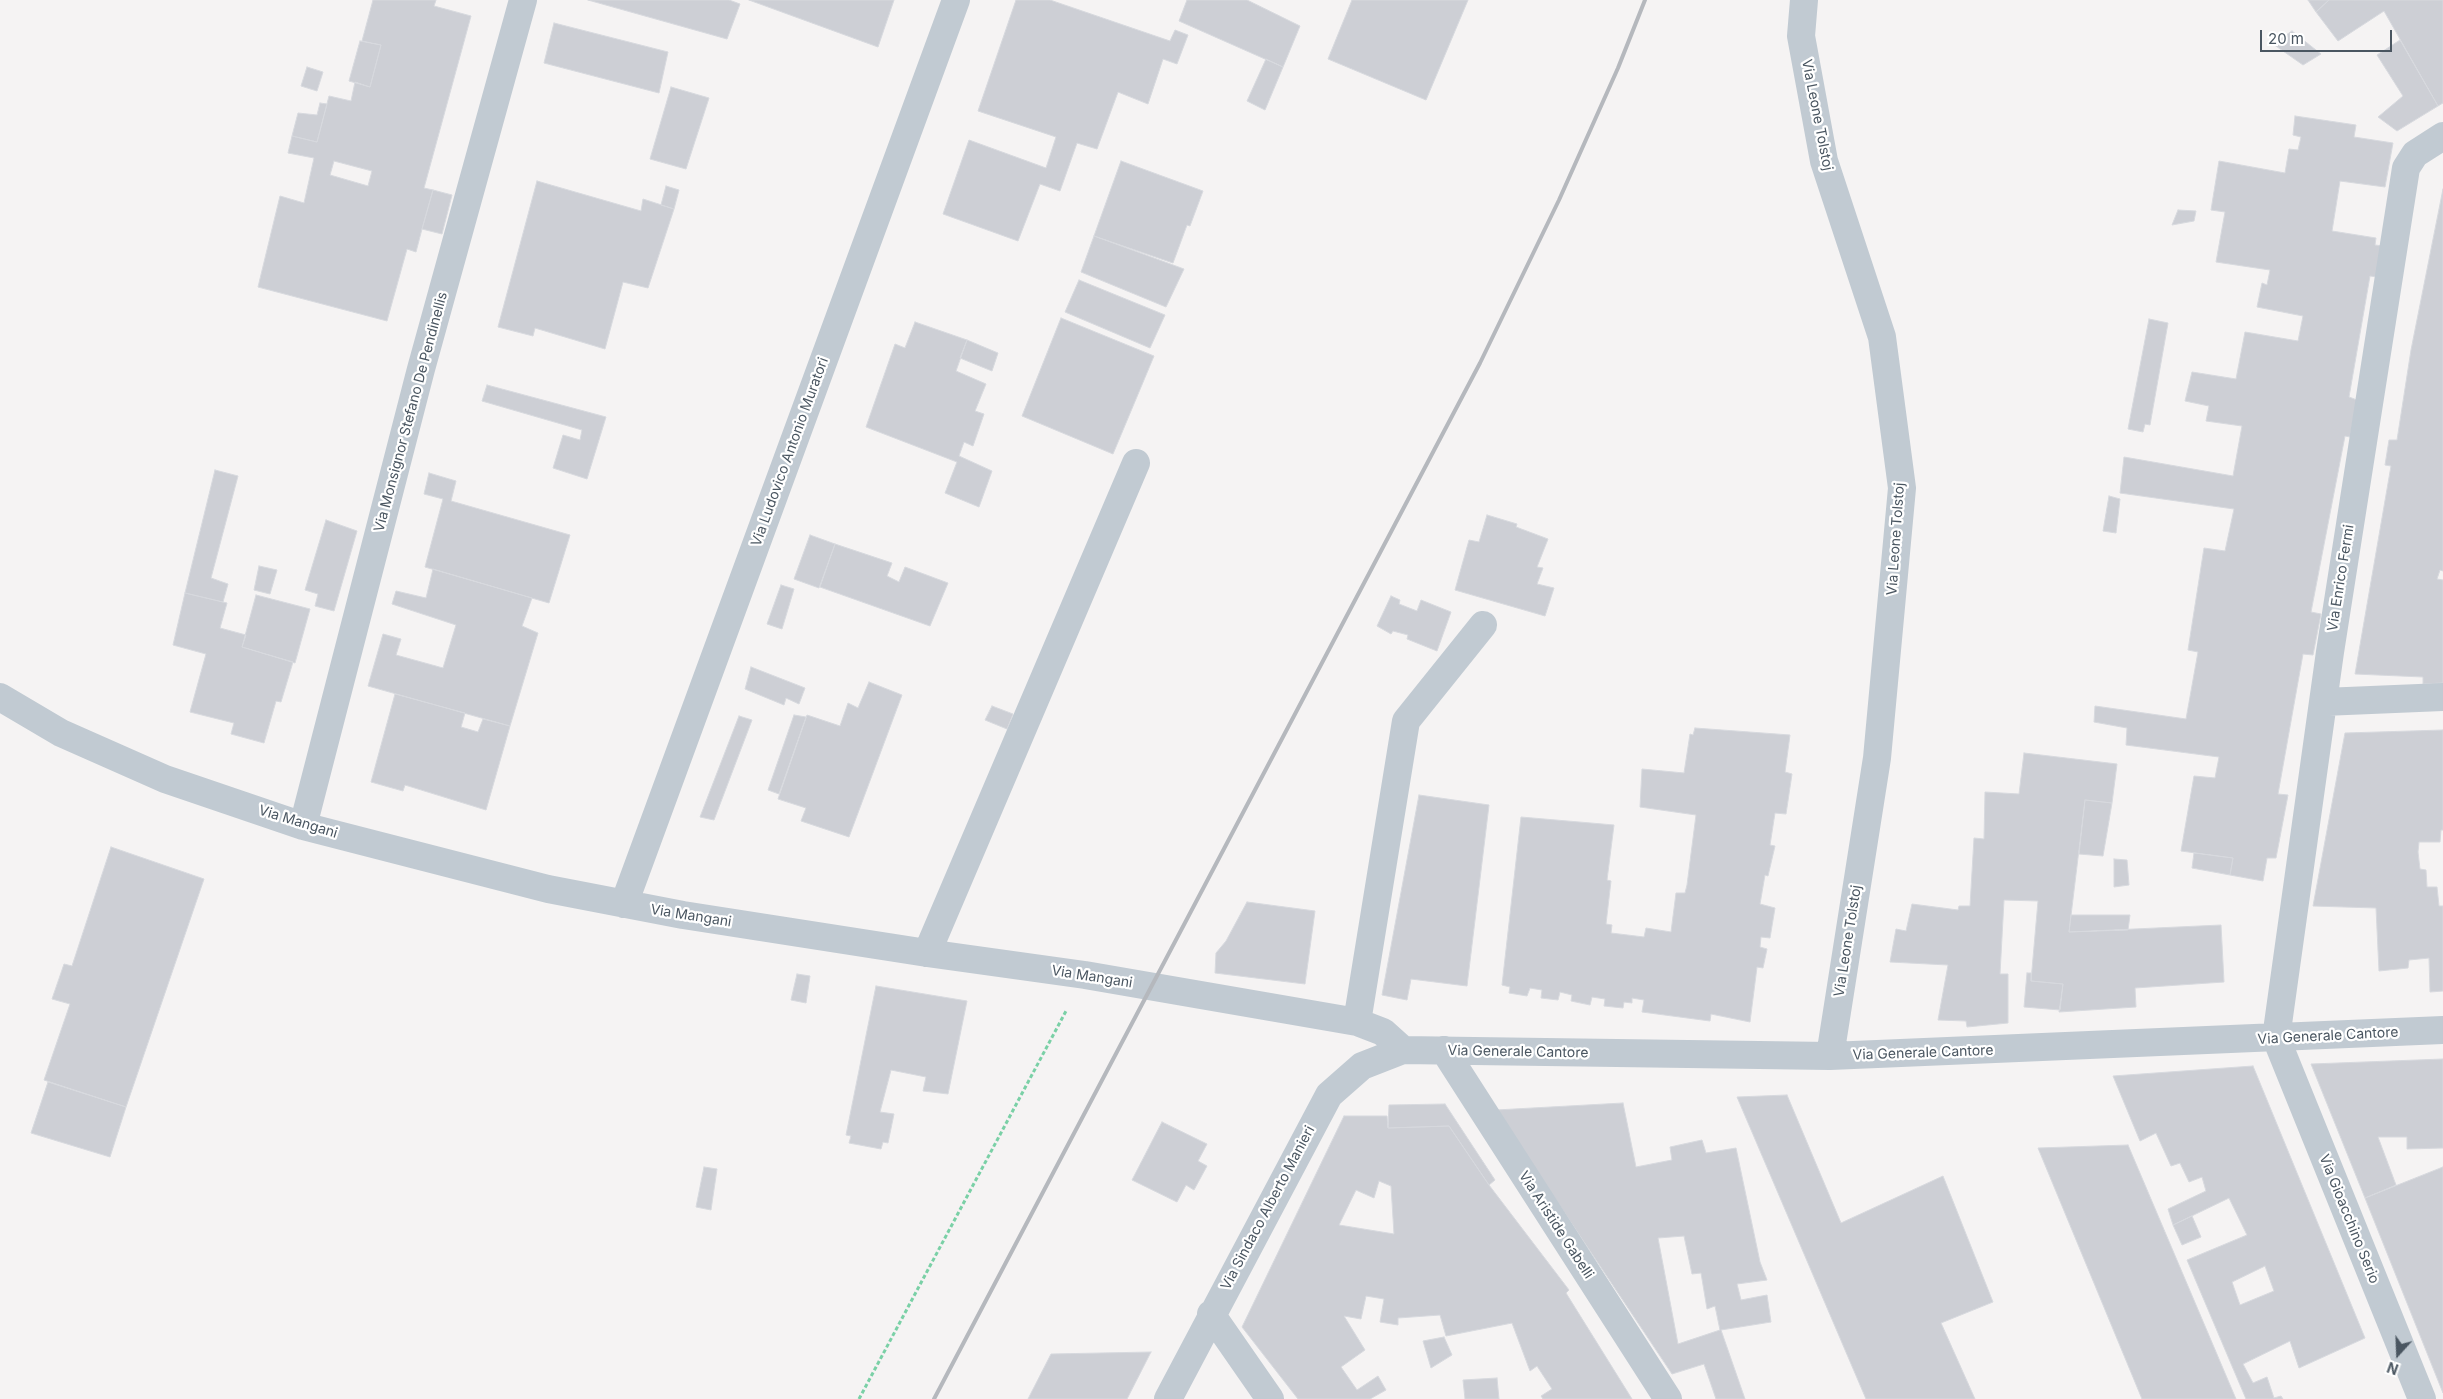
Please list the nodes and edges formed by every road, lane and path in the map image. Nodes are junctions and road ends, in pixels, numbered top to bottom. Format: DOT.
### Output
graph roads {
  1 [pos="523,0"];
  2 [pos="956,0"];
  3 [pos="1804,0"];
  4 [pos="2443,136"];
  5 [pos="1136,463"];
  6 [pos="1483,624"];
  7 [pos="2443,696"];
  8 [pos="0,697"];
  9 [pos="2323,702"];
  10 [pos="303,826"];
  11 [pos="624,904"];
  12 [pos="927,954"];
  13 [pos="1085,975"];
  14 [pos="1357,1022"];
  15 [pos="2443,1030"];
  16 [pos="2276,1038"];
  17 [pos="1403,1050"];
  18 [pos="1444,1050"];
  19 [pos="1830,1056"];
  20 [pos="1211,1314"];
  21 [pos="859,1399"];
  22 [pos="1168,1399"];
  23 [pos="1270,1399"];
  24 [pos="1668,1399"];
  25 [pos="2422,1399"];
  1 -- 10 [label="street, Via Monsignor Stefano De Pendinellis"];
  2 -- 11 [label="street, Via Ludovico Antonio Muratori"];
  3 -- 19 [label="street, Via Leone Tolstoj"];
  4 -- 9 [label="street, Via Enrico Fermi"];
  5 -- 12 [label="street"];
  6 -- 14 [label="street"];
  7 -- 9 [label="street"];
  8 -- 10 [label="street, Via Mangani"];
  9 -- 16 [label="street, Via Enrico Fermi"];
  10 -- 11 [label="street, Via Mangani"];
  11 -- 12 [label="street, Via Mangani"];
  12 -- 13 [label="street, Via Mangani"];
  13 -- 14 [label="street, Via Mangani"];
  13 -- 21 [label="path"];
  14 -- 17 [label="street, Via Mangani"];
  15 -- 16 [label="street, Via Generale Cantore"];
  16 -- 19 [label="street, Via Generale Cantore"];
  16 -- 25 [label="street, Via Gioacchino Serio"];
  17 -- 18 [label="street, Via Generale Cantore"];
  17 -- 20 [label="street, Via Sindaco Alberto Manieri"];
  18 -- 19 [label="street, Via Generale Cantore"];
  18 -- 24 [label="street, Via Aristide Gabelli"];
  20 -- 22 [label="street, Via Sindaco Alberto Manieri"];
  20 -- 23 [label="street"];
}
